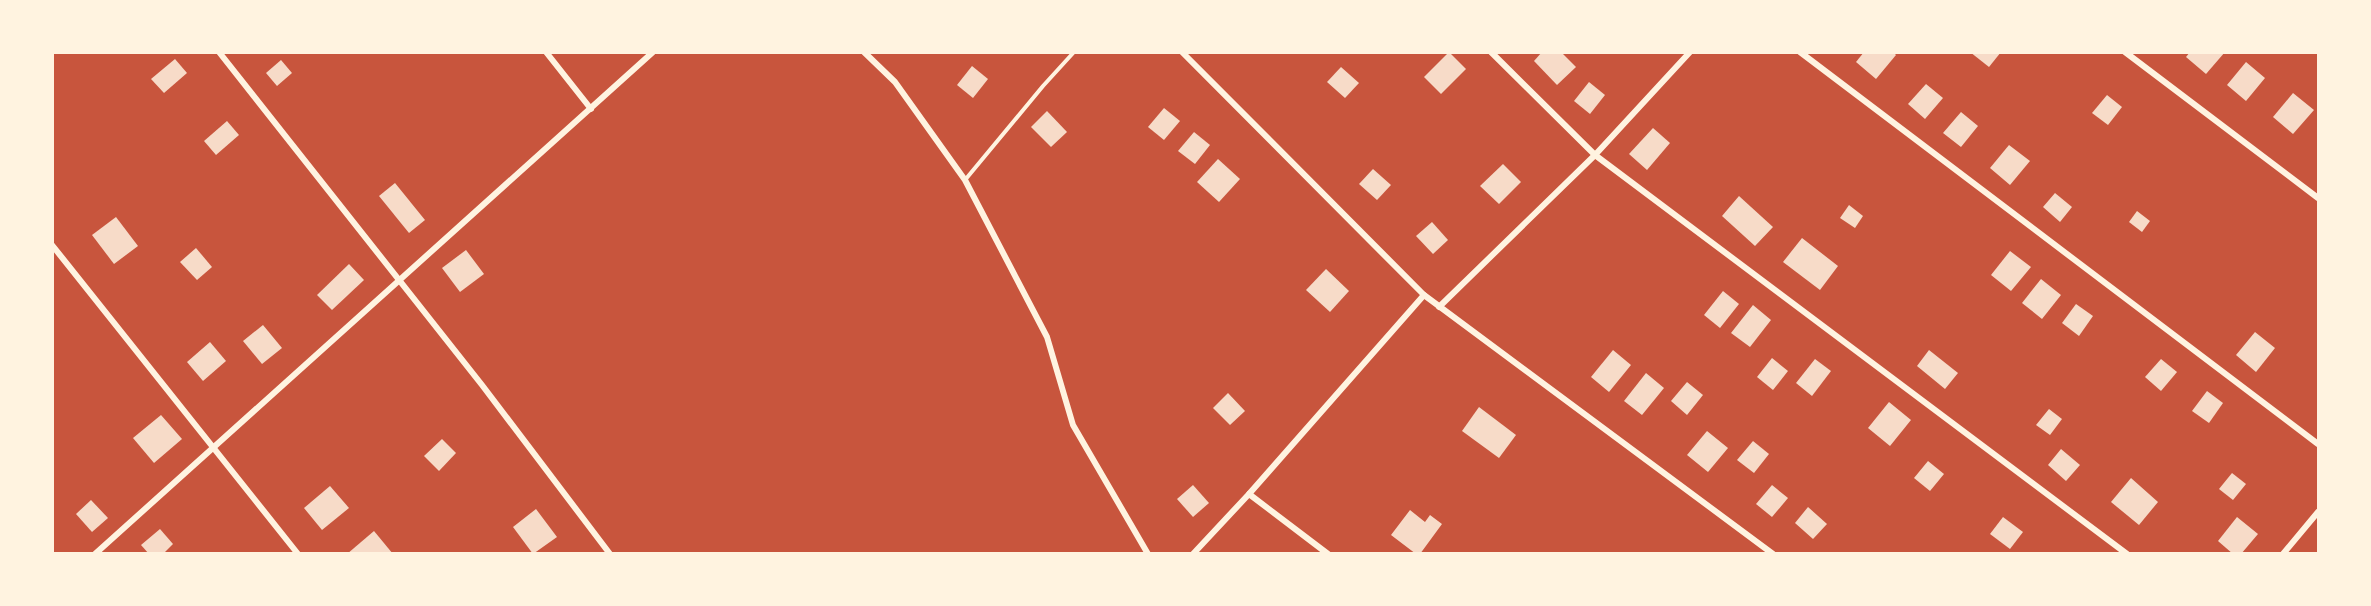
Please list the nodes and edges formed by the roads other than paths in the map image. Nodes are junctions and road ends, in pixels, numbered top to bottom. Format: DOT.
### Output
graph roads {
  1 [pos="219,52"];
  2 [pos="546,52"];
  3 [pos="653,52"];
  4 [pos="864,52"];
  5 [pos="1074,52"];
  6 [pos="1182,52"];
  7 [pos="1491,52"];
  8 [pos="1690,52"];
  9 [pos="1800,52"];
  10 [pos="2125,52"];
  11 [pos="591,109"];
  12 [pos="1595,155"];
  13 [pos="965,180"];
  14 [pos="2319,198"];
  15 [pos="52,245"];
  16 [pos="399,281"];
  17 [pos="1424,295"];
  18 [pos="1439,307"];
  19 [pos="2319,444"];
  20 [pos="214,449"];
  21 [pos="1249,494"];
  22 [pos="2319,512"];
  23 [pos="1769,552"];
  24 [pos="95,554"];
  25 [pos="298,554"];
  26 [pos="610,554"];
  27 [pos="1148,554"];
  28 [pos="1193,554"];
  29 [pos="1328,554"];
  30 [pos="2127,554"];
  31 [pos="2283,554"];
  1 -- 16 [label="street"];
  2 -- 11 [label="street"];
  3 -- 11 [label="street"];
  4 -- 13 [label="street"];
  5 -- 13 [label="lane"];
  6 -- 17 [label="street"];
  7 -- 12 [label="street"];
  8 -- 12 [label="street"];
  9 -- 19 [label="street"];
  10 -- 14 [label="street"];
  11 -- 16 [label="street"];
  12 -- 18 [label="street"];
  12 -- 30 [label="street"];
  13 -- 27 [label="street"];
  15 -- 20 [label="street"];
  16 -- 20 [label="street"];
  16 -- 26 [label="street"];
  17 -- 18 [label="street"];
  17 -- 21 [label="street"];
  18 -- 23 [label="street"];
  20 -- 24 [label="street"];
  20 -- 25 [label="street"];
  21 -- 28 [label="street"];
  21 -- 29 [label="street"];
  22 -- 31 [label="street"];
}
